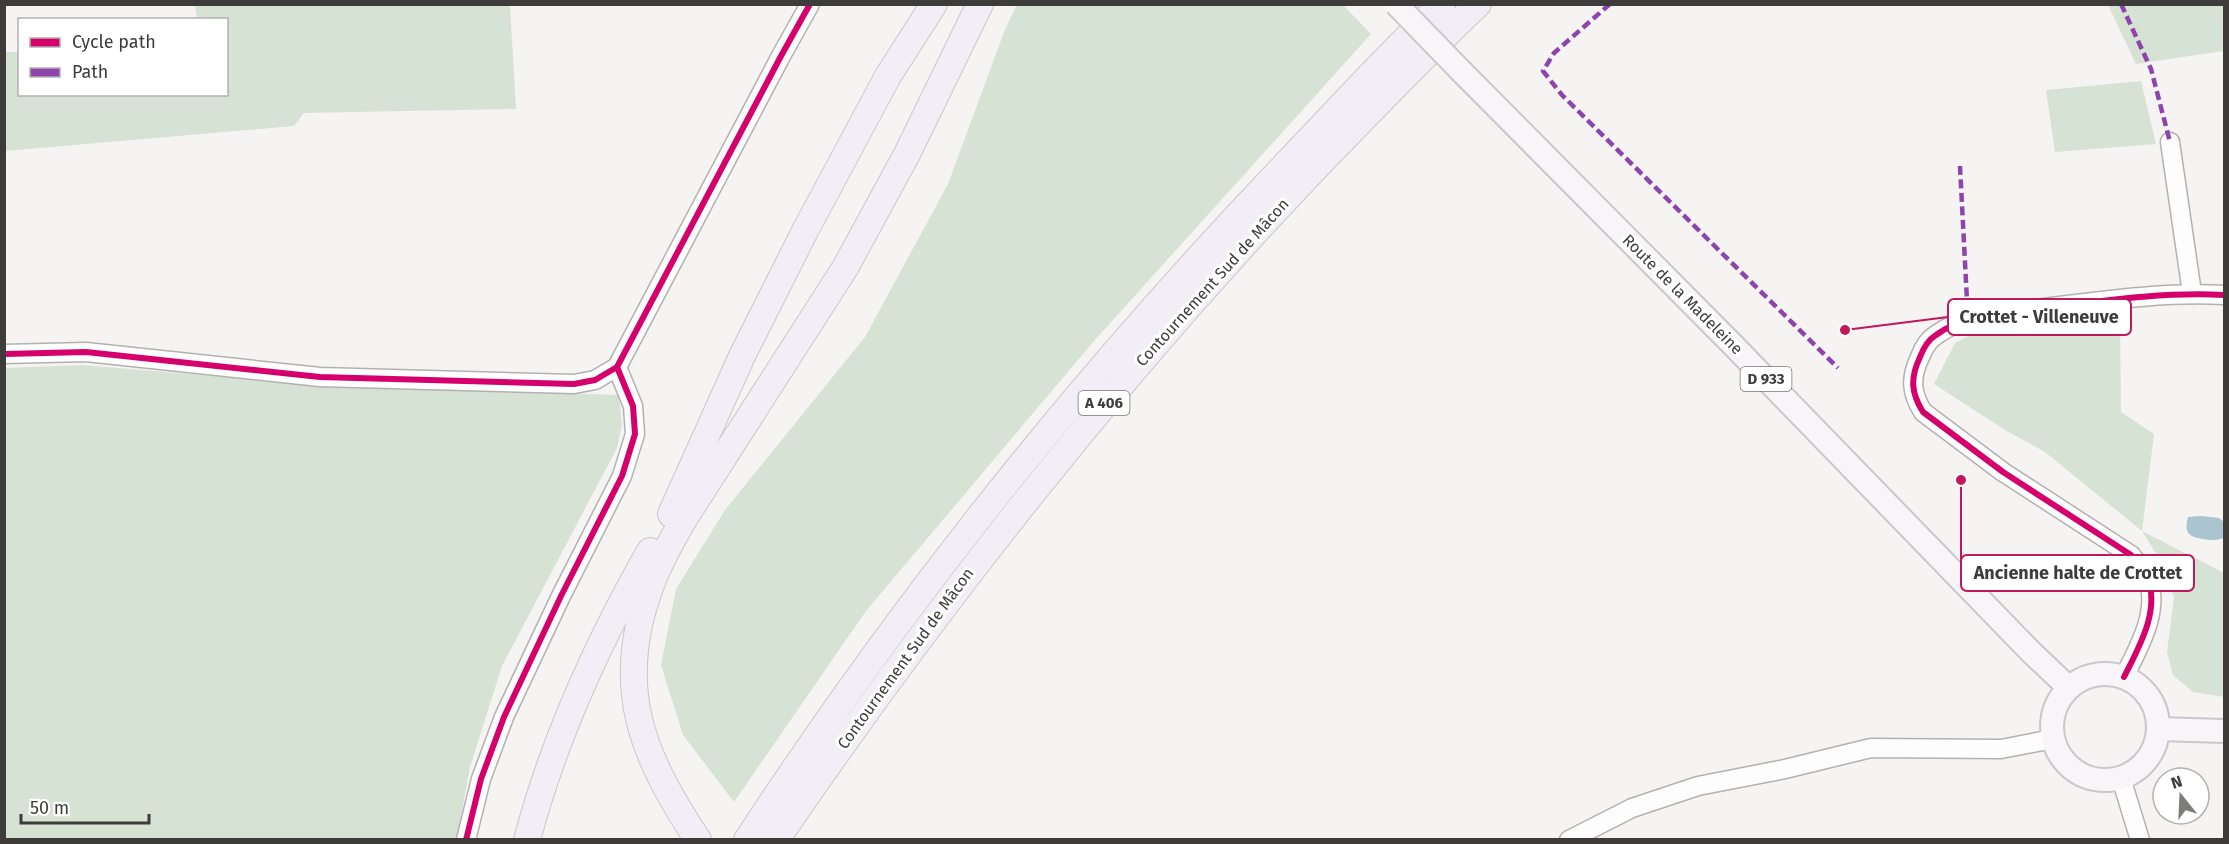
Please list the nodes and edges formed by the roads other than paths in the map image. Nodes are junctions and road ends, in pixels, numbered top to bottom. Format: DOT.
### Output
graph roads {
  1 [pos="810,4"];
  2 [pos="934,4"];
  3 [pos="980,4"];
  4 [pos="1396,4"];
  5 [pos="1442,4"];
  6 [pos="1478,4"];
  7 [pos="2170,141"];
  8 [pos="2192,293"];
  9 [pos="2224,295"];
  10 [pos="4,354"];
  11 [pos="617,367"];
  12 [pos="2124,677"];
  13 [pos="2069,688"];
  14 [pos="2158,729"];
  15 [pos="2224,731"];
  16 [pos="2053,739"];
  17 [pos="2121,778"];
  18 [pos="466,840"];
  19 [pos="527,840"];
  20 [pos="698,840"];
  21 [pos="747,840"];
  22 [pos="776,840"];
  23 [pos="1569,840"];
  24 [pos="2140,840"];
  1 -- 11 [label="street"];
  2 -- 19 [label="highway"];
  3 -- 20 [label="highway"];
  4 -- 13 [label="main road, Route de la Madeleine / D 933, bridge"];
  5 -- 21 [label="highway, Contournement Sud de Mâcon / A 406"];
  6 -- 22 [label="highway, Contournement Sud de Mâcon / A 406"];
  7 -- 8 [label="street"];
  8 -- 9 [label="street"];
  8 -- 12 [label="street"];
  10 -- 11 [label="street"];
  11 -- 18 [label="street"];
  12 -- 13 [label="main road"];
  12 -- 14 [label="main road"];
  13 -- 16 [label="main road"];
  14 -- 15 [label="main road"];
  14 -- 17 [label="main road"];
  16 -- 17 [label="main road"];
  16 -- 23 [label="street"];
  17 -- 24 [label="street"];
}
